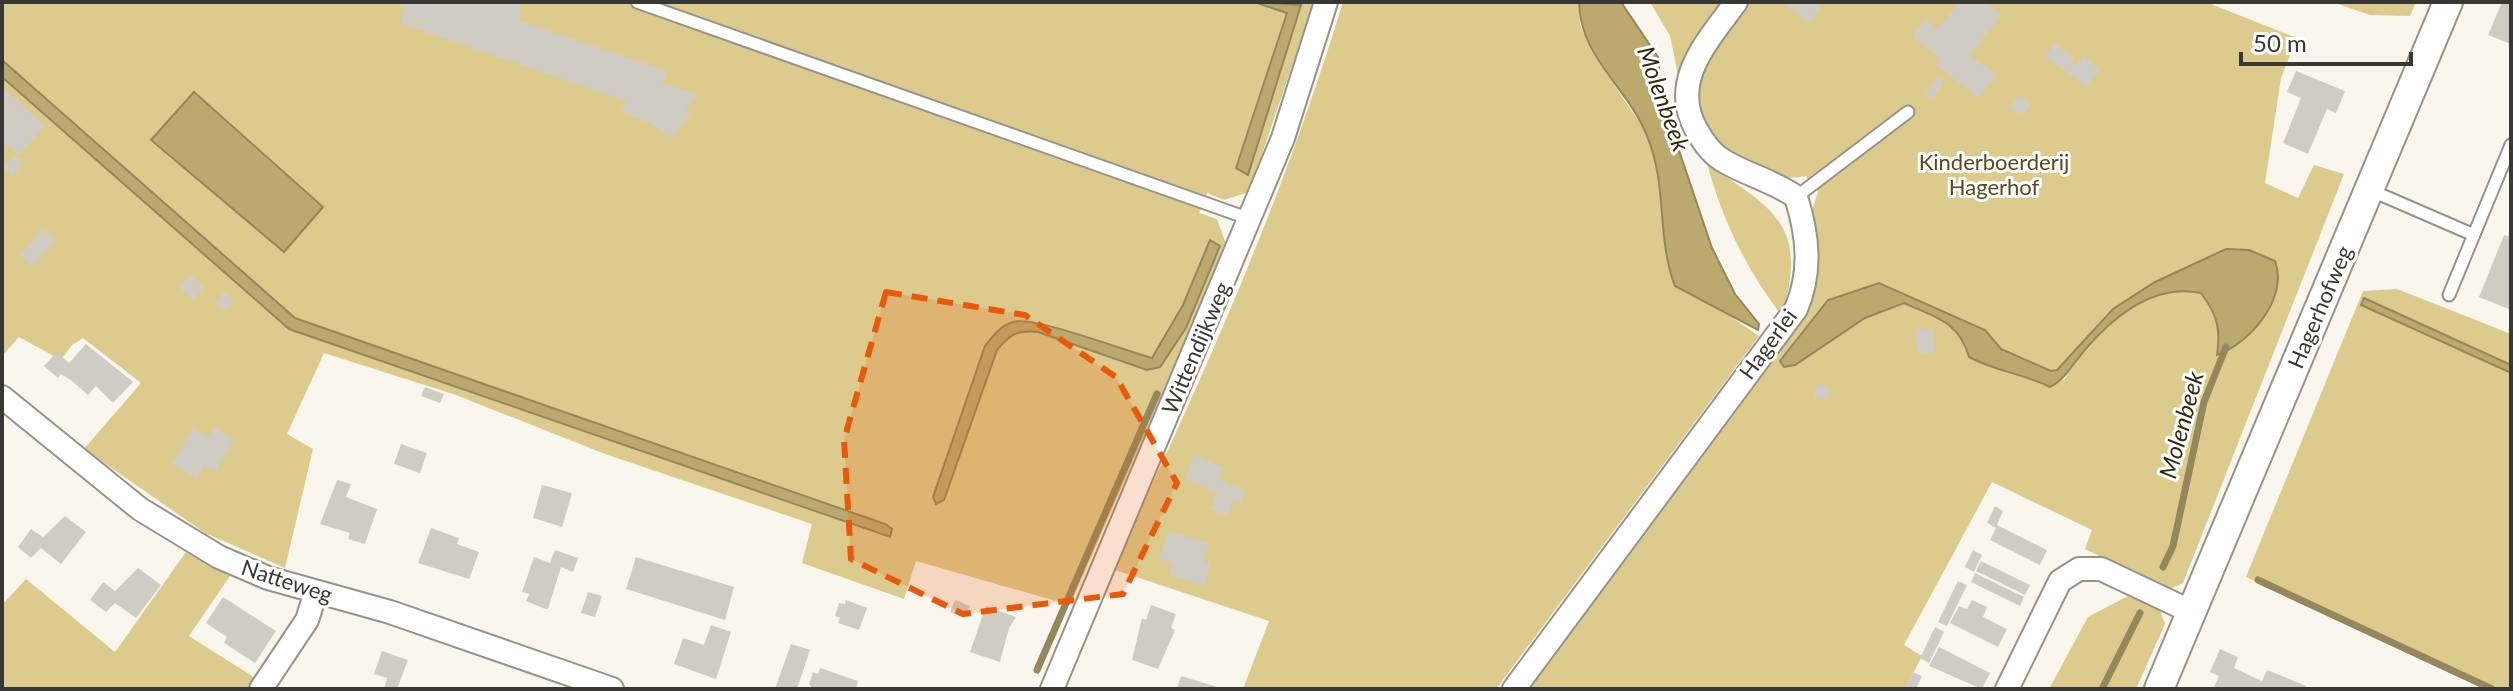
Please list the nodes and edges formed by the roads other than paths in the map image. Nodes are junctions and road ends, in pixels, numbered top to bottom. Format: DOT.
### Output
graph roads {
  1 [pos="637,2"];
  2 [pos="1326,2"];
  3 [pos="1736,2"];
  4 [pos="2448,2"];
  5 [pos="1908,112"];
  6 [pos="2511,145"];
  7 [pos="2369,189"];
  8 [pos="1796,197"];
  9 [pos="1250,219"];
  10 [pos="2474,235"];
  11 [pos="2449,295"];
  12 [pos="2,397"];
  13 [pos="316,592"];
  14 [pos="2194,613"];
  15 [pos="261,689"];
  16 [pos="612,689"];
  17 [pos="1052,689"];
  18 [pos="1514,689"];
  19 [pos="2007,689"];
  20 [pos="2159,689"];
  1 -- 9 [label="lane"];
  2 -- 9 [label="street, Wittendijkweg"];
  3 -- 8 [label="street"];
  4 -- 7 [label="street, Hagerhofweg"];
  5 -- 8 [label="lane"];
  6 -- 10 [label="lane"];
  7 -- 10 [label="lane"];
  7 -- 14 [label="street, Hagerhofweg"];
  8 -- 18 [label="street, Hagerlei"];
  9 -- 17 [label="street, Wittendijkweg"];
  10 -- 11 [label="lane"];
  12 -- 13 [label="street, Natteweg"];
  13 -- 15 [label="street"];
  13 -- 16 [label="street, Natteweg"];
  14 -- 19 [label="street"];
  14 -- 20 [label="street, Hagerhofweg"];
}
